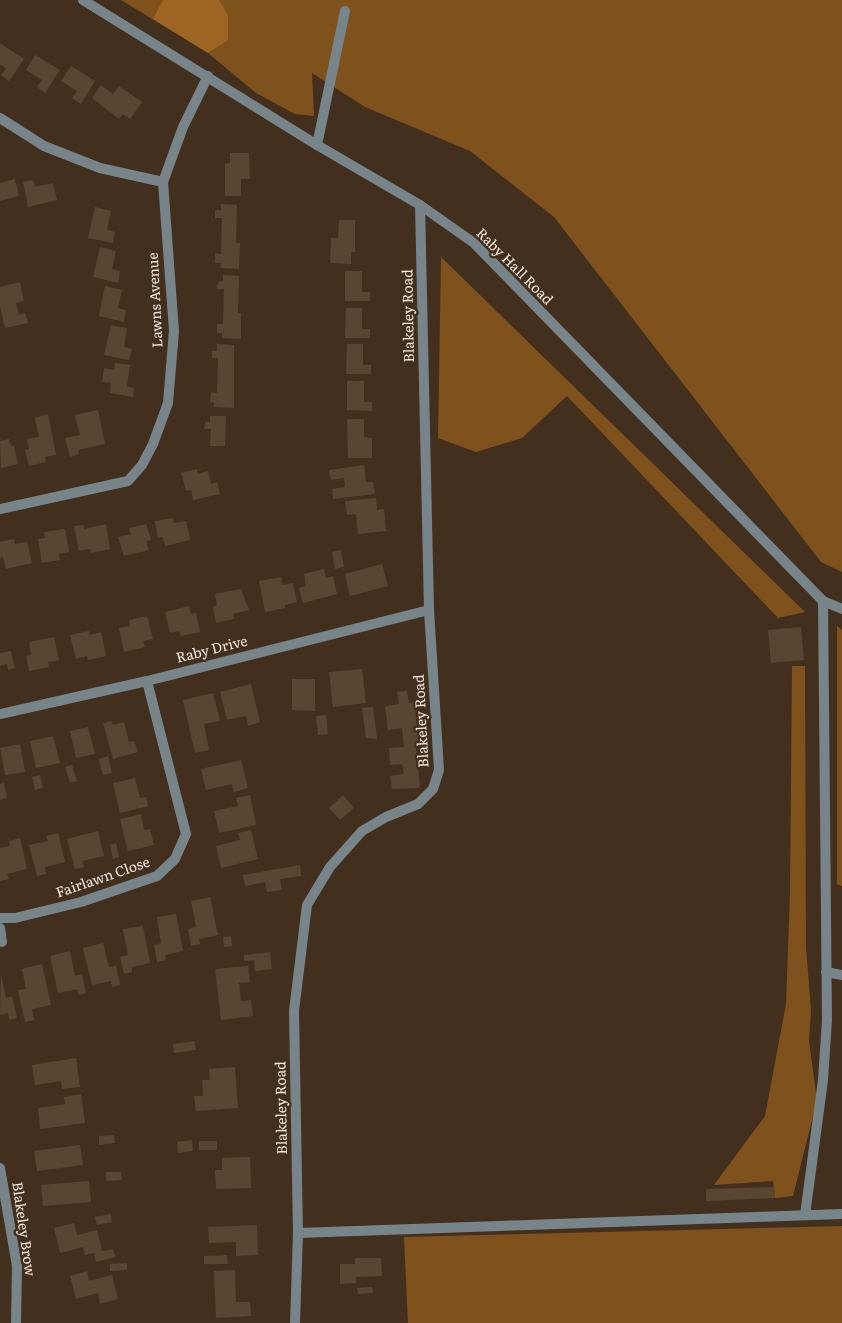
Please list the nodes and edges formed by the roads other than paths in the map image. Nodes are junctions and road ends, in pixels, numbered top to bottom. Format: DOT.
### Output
graph roads {
  1 [pos="84,0"];
  2 [pos="345,11"];
  3 [pos="208,76"];
  4 [pos="0,118"];
  5 [pos="317,145"];
  6 [pos="163,182"];
  7 [pos="420,205"];
  8 [pos="0,509"];
  9 [pos="823,601"];
  10 [pos="842,609"];
  11 [pos="429,610"];
  12 [pos="148,681"];
  13 [pos="0,714"];
  14 [pos="0,918"];
  15 [pos="0,928"];
  16 [pos="2,942"];
  17 [pos="826,972"];
  18 [pos="842,975"];
  19 [pos="0,1168"];
  20 [pos="842,1214"];
  21 [pos="805,1215"];
  22 [pos="298,1233"];
  23 [pos="16,1323"];
  24 [pos="295,1323"];
  1 -- 3 [label="street, Raby Hall Road"];
  2 -- 5 [label="street"];
  3 -- 5 [label="street, Raby Hall Road"];
  3 -- 6 [label="street, Lawns Avenue"];
  4 -- 6 [label="street"];
  5 -- 7 [label="street, Raby Hall Road"];
  6 -- 8 [label="street, Lawns Avenue"];
  7 -- 9 [label="street, Raby Hall Road"];
  7 -- 11 [label="street, Blakeley Road"];
  9 -- 10 [label="street, Raby Hall Road"];
  9 -- 17 [label="street"];
  11 -- 12 [label="street, Raby Drive"];
  11 -- 22 [label="street, Blakeley Road"];
  12 -- 13 [label="street, Raby Drive"];
  12 -- 14 [label="street, Fairlawn Close"];
  15 -- 16 [label="street"];
  17 -- 18 [label="street"];
  17 -- 21 [label="street"];
  19 -- 23 [label="street, Blakeley Brow"];
  20 -- 21 [label="street"];
  21 -- 22 [label="street"];
  22 -- 24 [label="street, Blakeley Road"];
}
